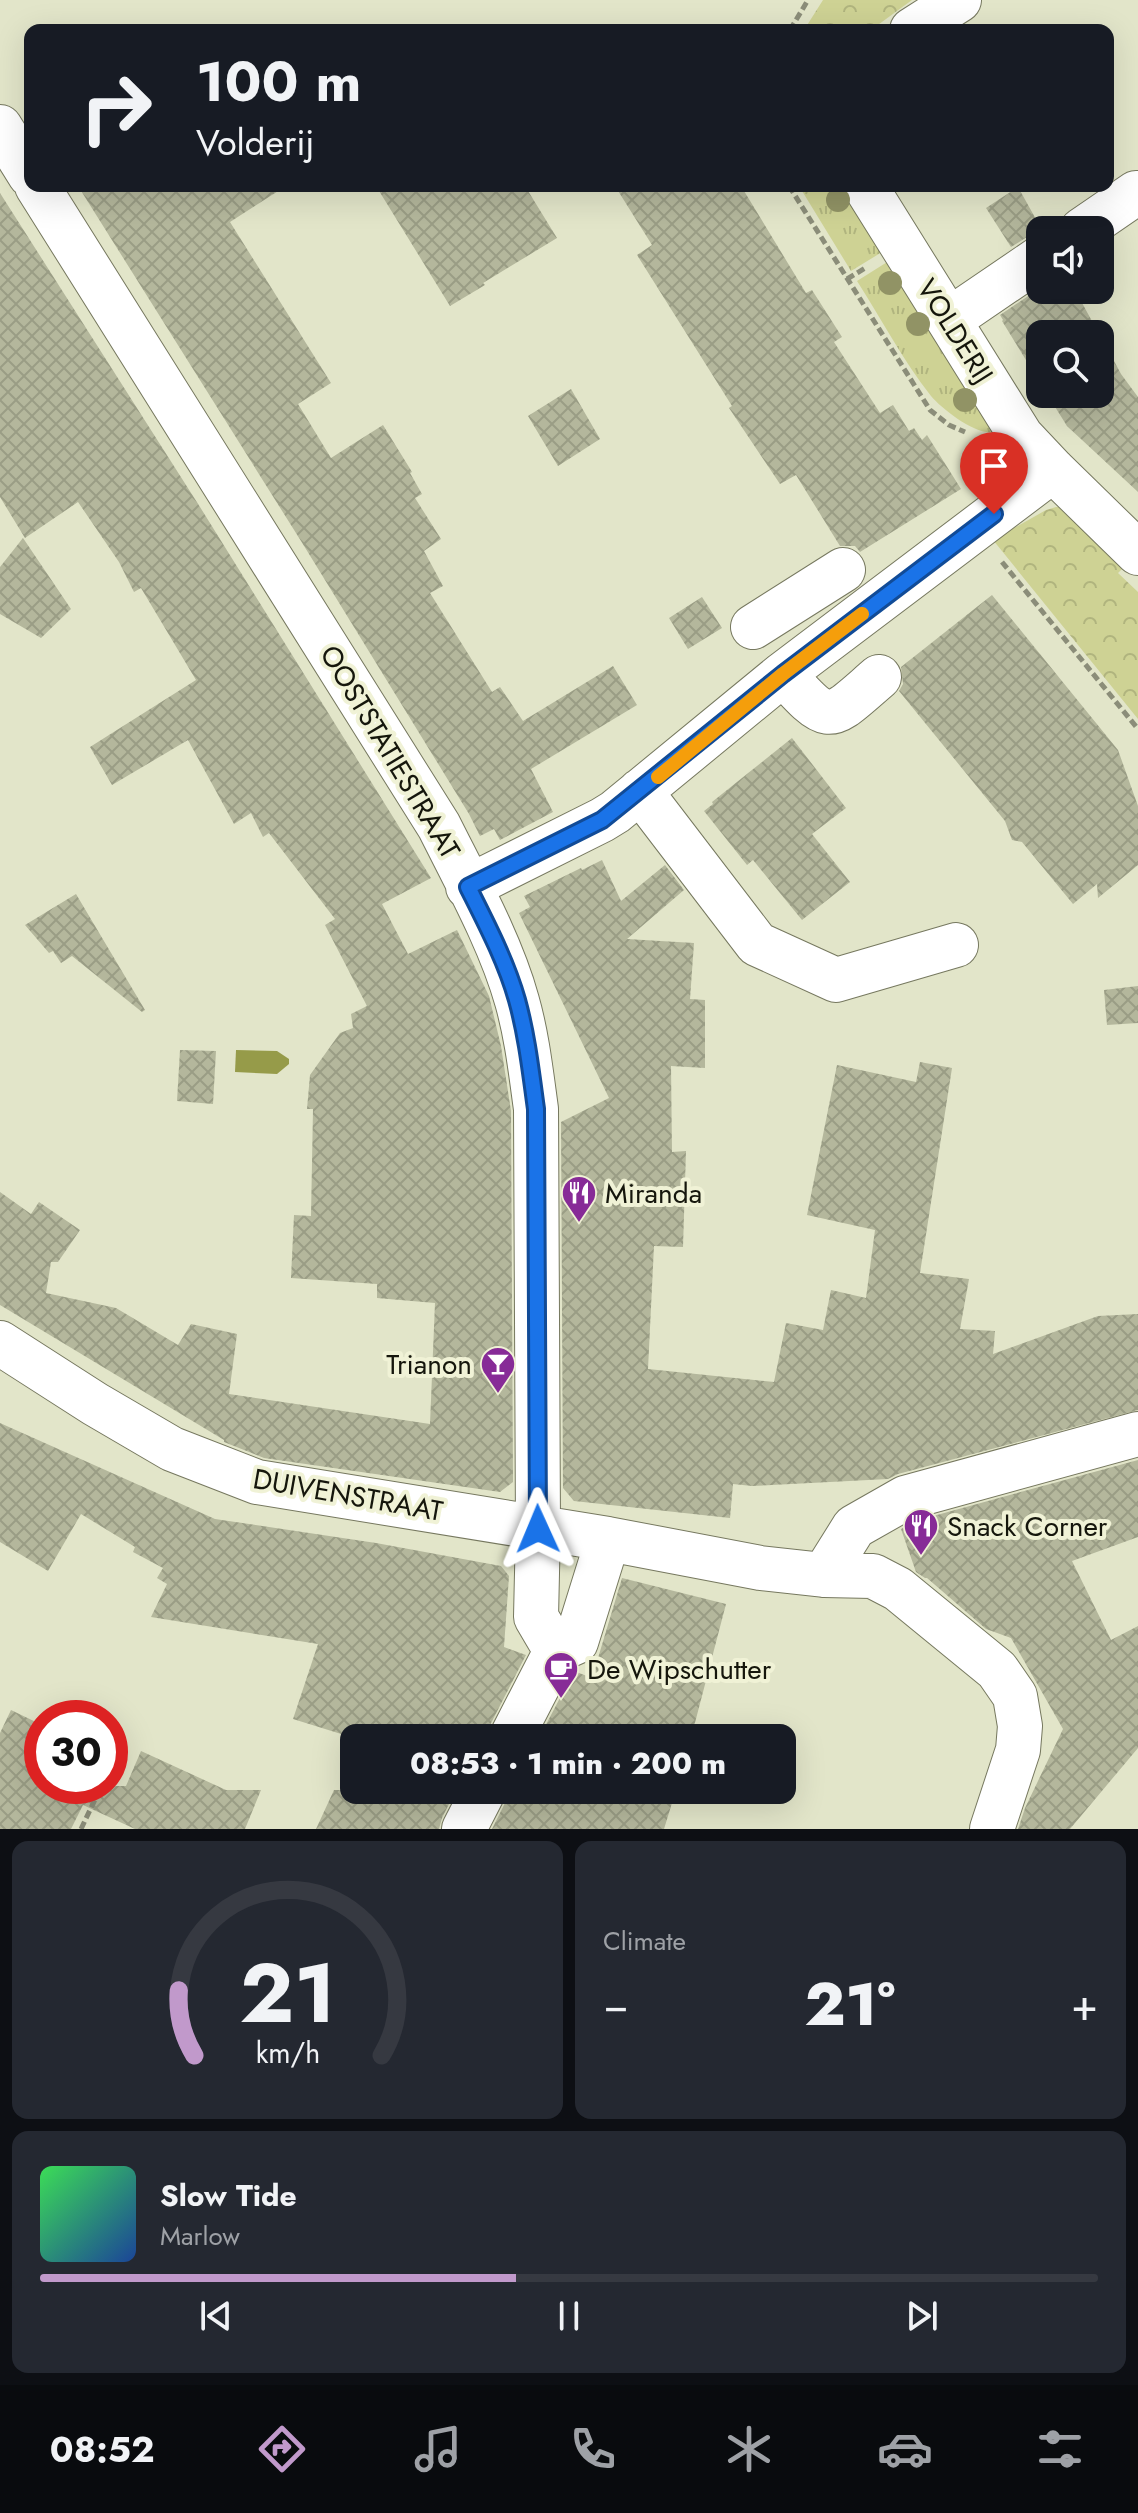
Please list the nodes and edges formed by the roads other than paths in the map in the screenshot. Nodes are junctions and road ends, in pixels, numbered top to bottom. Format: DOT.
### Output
graph roads {
  1 [pos="959,0"];
  2 [pos="921,24"];
  3 [pos="0,127"];
  4 [pos="24,165"];
  5 [pos="41,192"];
  6 [pos="869,192"];
  7 [pos="1138,196"];
  8 [pos="1102,216"];
  9 [pos="1026,268"];
  10 [pos="949,320"];
  11 [pos="1053,470"];
  12 [pos="1138,553"];
  13 [pos="843,570"];
  14 [pos="753,627"];
  15 [pos="783,674"];
  16 [pos="879,677"];
  17 [pos="649,784"];
  18 [pos="468,887"];
  19 [pos="956,945"];
  20 [pos="0,1343"];
  21 [pos="1138,1434"];
  22 [pos="538,1529"];
  23 [pos="608,1539"];
  24 [pos="824,1575"];
  25 [pos="556,1651"];
  26 [pos="518,1724"];
  27 [pos="477,1804"];
  28 [pos="464,1829"];
  29 [pos="992,1829"];
  1 -- 2 [label="street"];
  3 -- 4 [label="street"];
  5 -- 18 [label="street, OOSTSTATIESTRAAT"];
  6 -- 10 [label="street, VOLDERIJ"];
  7 -- 8 [label="street"];
  9 -- 10 [label="street"];
  10 -- 11 [label="street, VOLDERIJ"];
  11 -- 12 [label="street, VOLDERIJ"];
  11 -- 15 [label="street"];
  13 -- 14 [label="street"];
  15 -- 16 [label="street"];
  15 -- 17 [label="street"];
  17 -- 18 [label="street"];
  17 -- 19 [label="street"];
  18 -- 22 [label="street, OOSTSTATIESTRAAT"];
  20 -- 22 [label="street, DUIVENSTRAAT"];
  21 -- 24 [label="street"];
  22 -- 23 [label="street, DUIVENSTRAAT"];
  22 -- 25 [label="street, OOSTSTATIESTRAAT"];
  23 -- 24 [label="street, DUIVENSTRAAT"];
  23 -- 25 [label="street"];
  24 -- 29 [label="street, DUIVENSTRAAT"];
  25 -- 26 [label="street"];
  27 -- 28 [label="street"];
}
